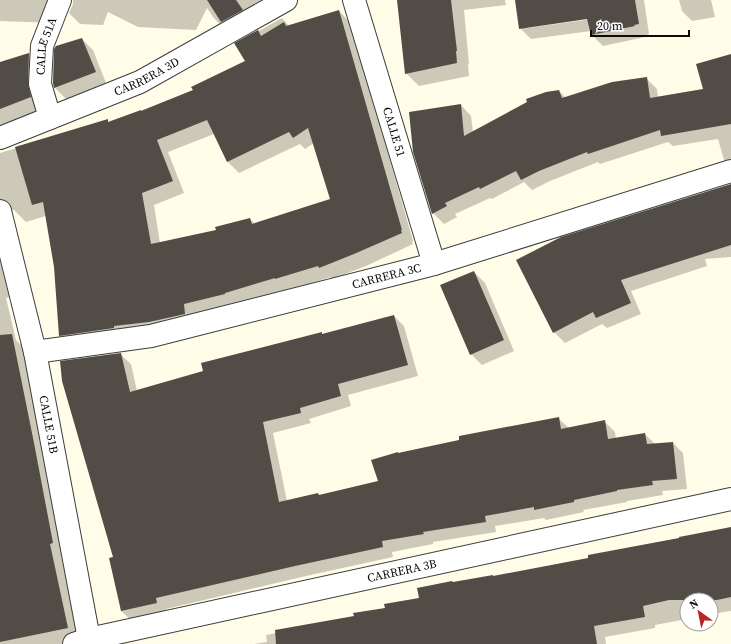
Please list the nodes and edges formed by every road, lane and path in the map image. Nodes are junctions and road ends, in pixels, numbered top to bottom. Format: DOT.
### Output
graph roads {
  1 [pos="60,0"];
  2 [pos="286,0"];
  3 [pos="354,0"];
  4 [pos="50,118"];
  5 [pos="0,138"];
  6 [pos="731,171"];
  7 [pos="0,211"];
  8 [pos="434,264"];
  9 [pos="35,352"];
  10 [pos="731,499"];
  11 [pos="81,642"];
  1 -- 4 [label="street, CALLE 51A"];
  2 -- 4 [label="street, CARRERA 3D"];
  3 -- 8 [label="street, CALLE 51"];
  4 -- 5 [label="street, CARRERA 3D"];
  6 -- 8 [label="street, CARRERA 3C"];
  7 -- 9 [label="street, CALLE 51B"];
  8 -- 9 [label="street, CARRERA 3C"];
  9 -- 11 [label="street, CALLE 51B"];
  10 -- 11 [label="street, CARRERA 3B"];
}
